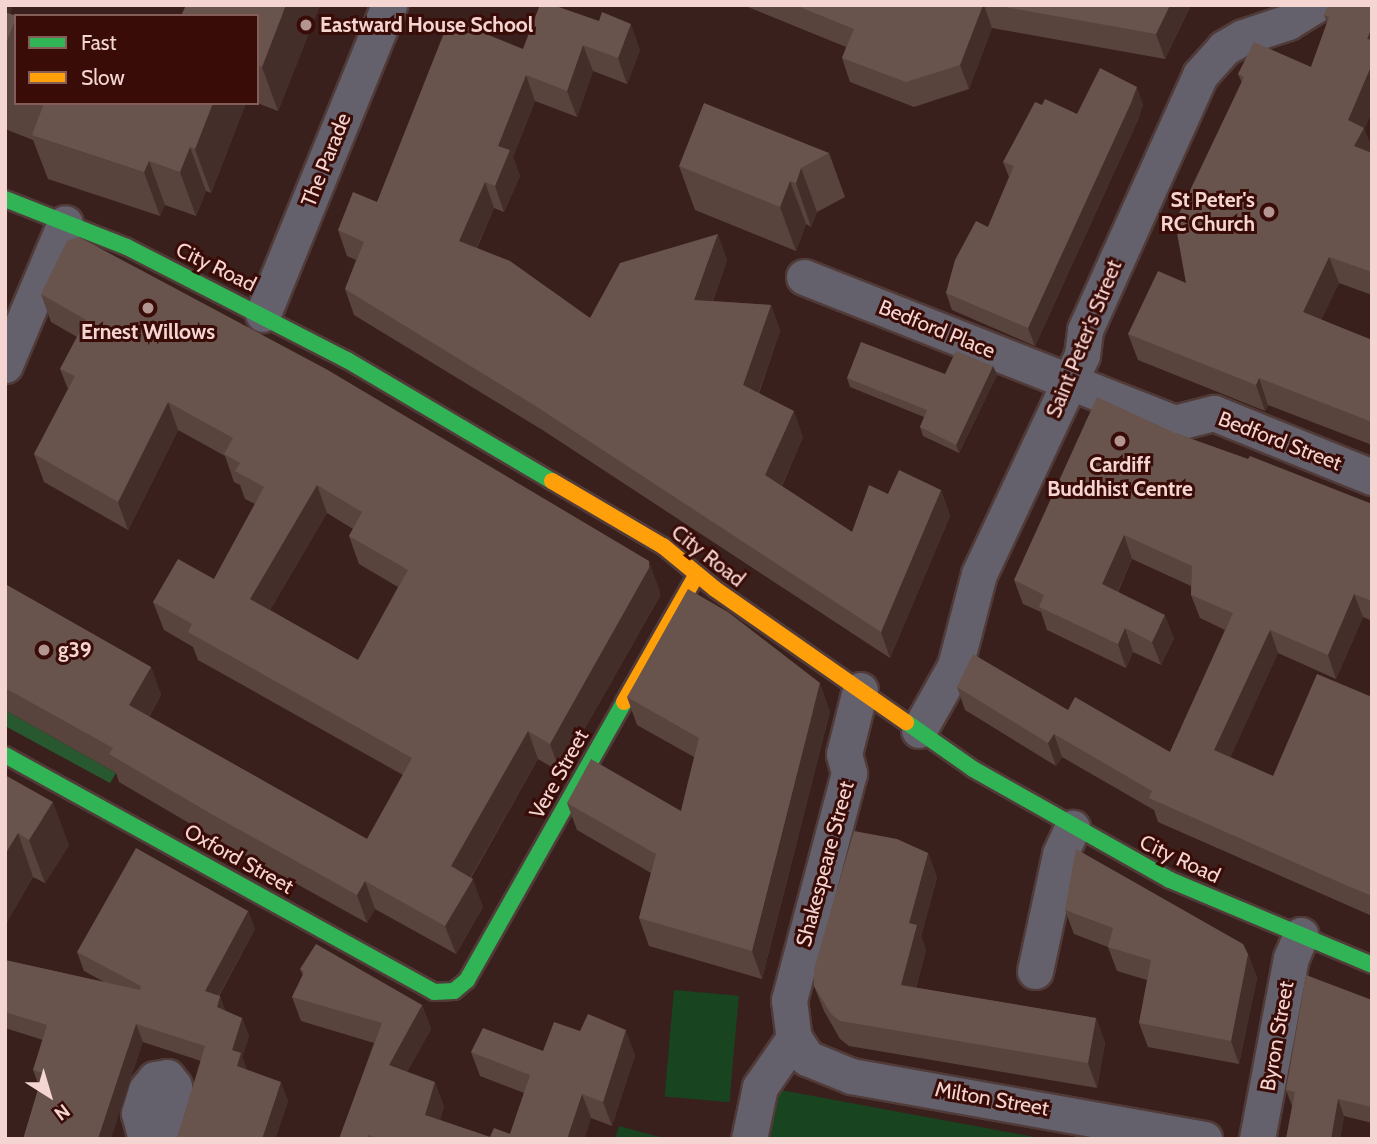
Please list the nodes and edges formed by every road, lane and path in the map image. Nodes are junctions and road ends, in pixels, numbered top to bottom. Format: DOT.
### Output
graph roads {
  1 [pos="389,5"];
  2 [pos="1315,5"];
  3 [pos="5,200"];
  4 [pos="65,223"];
  5 [pos="804,276"];
  6 [pos="262,314"];
  7 [pos="5,365"];
  8 [pos="1069,383"];
  9 [pos="1372,477"];
  10 [pos="697,574"];
  11 [pos="860,690"];
  12 [pos="919,730"];
  13 [pos="5,755"];
  14 [pos="1073,828"];
  15 [pos="1301,935"];
  16 [pos="1372,965"];
  17 [pos="1035,971"];
  18 [pos="454,991"];
  19 [pos="794,1038"];
  20 [pos="749,1139"];
  21 [pos="1204,1139"];
  22 [pos="1257,1139"];
  1 -- 6 [label="street, The Parade"];
  2 -- 8 [label="street, Saint Peter's Street"];
  3 -- 4 [label="main road, City Road"];
  4 -- 6 [label="main road, City Road"];
  4 -- 7 [label="street"];
  5 -- 8 [label="street, Bedford Place"];
  6 -- 10 [label="main road, City Road"];
  8 -- 9 [label="street, Bedford Street"];
  8 -- 12 [label="street, Saint Peter's Street"];
  10 -- 11 [label="main road, City Road"];
  10 -- 18 [label="main road, Vere Street"];
  11 -- 12 [label="main road, City Road"];
  11 -- 19 [label="street, Shakespeare Street"];
  12 -- 14 [label="main road, City Road"];
  13 -- 18 [label="main road, Oxford Street"];
  14 -- 15 [label="main road, City Road"];
  14 -- 17 [label="street"];
  15 -- 16 [label="main road, City Road"];
  15 -- 22 [label="street, Byron Street"];
  19 -- 20 [label="street"];
  19 -- 21 [label="street, Milton Street"];
}
